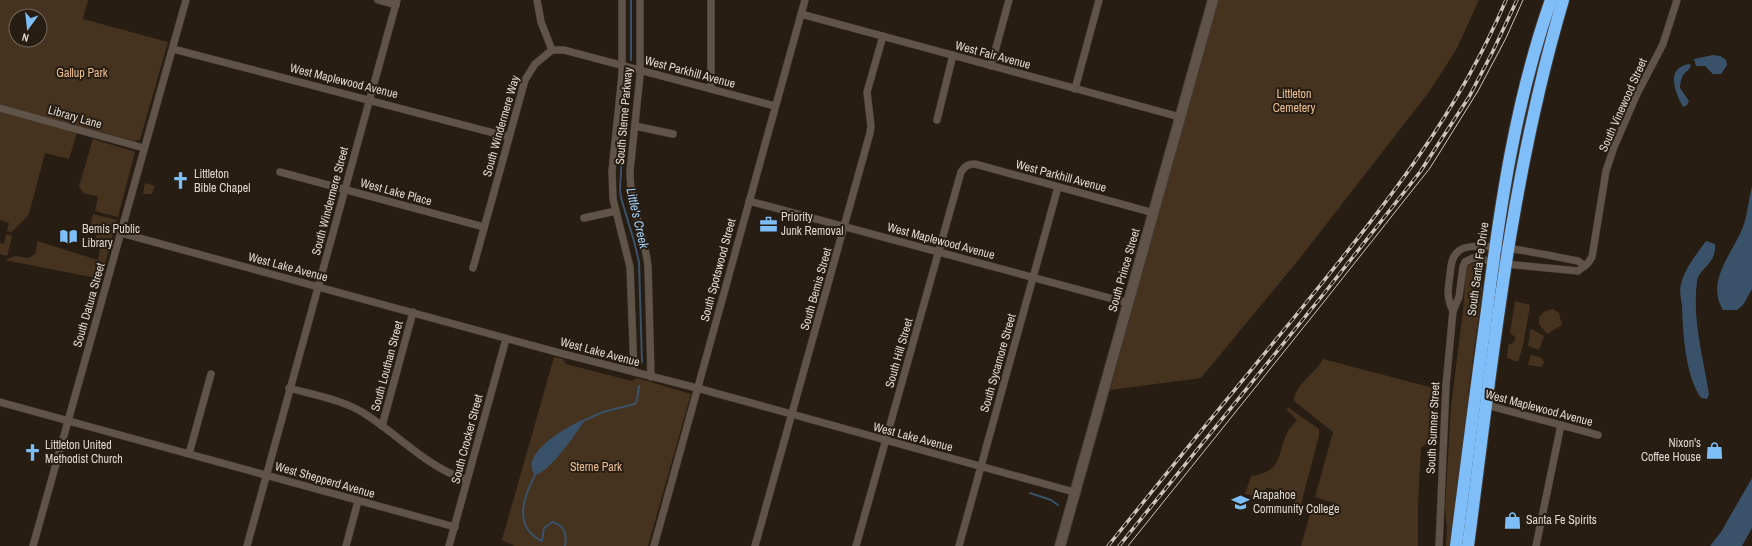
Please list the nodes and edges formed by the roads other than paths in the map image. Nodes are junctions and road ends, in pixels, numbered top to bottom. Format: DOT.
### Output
graph roads {
  1 [pos="186,0"];
  2 [pos="378,0"];
  3 [pos="537,0"];
  4 [pos="622,0"];
  5 [pos="640,0"];
  6 [pos="711,0"];
  7 [pos="805,0"];
  8 [pos="1007,0"];
  9 [pos="1099,0"];
  10 [pos="1213,0"];
  11 [pos="1551,0"];
  12 [pos="1562,0"];
  13 [pos="1677,0"];
  14 [pos="397,2"];
  15 [pos="801,14"];
  16 [pos="883,36"];
  17 [pos="173,49"];
  18 [pos="552,50"];
  19 [pos="953,55"];
  20 [pos="622,65"];
  21 [pos="992,66"];
  22 [pos="640,70"];
  23 [pos="711,89"];
  24 [pos="1075,89"];
  25 [pos="370,99"];
  26 [pos="775,106"];
  27 [pos="0,108"];
  28 [pos="1180,117"];
  29 [pos="936,120"];
  30 [pos="635,126"];
  31 [pos="673,134"];
  32 [pos="509,137"];
  33 [pos="144,148"];
  34 [pos="964,167"];
  35 [pos="280,172"];
  36 [pos="1058,187"];
  37 [pos="345,190"];
  38 [pos="749,201"];
  39 [pos="616,211"];
  40 [pos="1154,212"];
  41 [pos="584,218"];
  42 [pos="484,227"];
  43 [pos="845,227"];
  44 [pos="121,233"];
  45 [pos="1495,247"];
  46 [pos="1507,248"];
  47 [pos="939,252"];
  48 [pos="1493,261"];
  49 [pos="1505,264"];
  50 [pos="1585,266"];
  51 [pos="473,268"];
  52 [pos="1034,277"];
  53 [pos="318,286"];
  54 [pos="1128,302"];
  55 [pos="1453,311"];
  56 [pos="413,312"];
  57 [pos="506,338"];
  58 [pos="634,372"];
  59 [pos="210,374"];
  60 [pos="651,377"];
  61 [pos="289,388"];
  62 [pos="697,388"];
  63 [pos="0,402"];
  64 [pos="1475,402"];
  65 [pos="1487,406"];
  66 [pos="791,415"];
  67 [pos="68,421"];
  68 [pos="1561,425"];
  69 [pos="382,426"];
  70 [pos="1598,435"];
  71 [pos="886,440"];
  72 [pos="189,454"];
  73 [pos="980,466"];
  74 [pos="266,475"];
  75 [pos="468,480"];
  76 [pos="1074,492"];
  77 [pos="358,502"];
  78 [pos="455,527"];
  79 [pos="33,546"];
  80 [pos="247,546"];
  81 [pos="346,546"];
  82 [pos="449,546"];
  83 [pos="654,546"];
  84 [pos="754,546"];
  85 [pos="856,546"];
  86 [pos="959,546"];
  87 [pos="1060,546"];
  88 [pos="1439,546"];
  89 [pos="1456,546"];
  90 [pos="1468,546"];
  91 [pos="1536,546"];
  1 -- 17 [label="street, South Datura Street"];
  2 -- 14 [label="street"];
  3 -- 18 [label="street"];
  4 -- 20 [label="street, South Sterne Parkway"];
  5 -- 22 [label="street, South Sterne Parkway"];
  6 -- 23 [label="street"];
  7 -- 15 [label="street, South Spotswood Street"];
  8 -- 21 [label="street"];
  9 -- 24 [label="street"];
  10 -- 28 [label="street, South Prince Street"];
  11 -- 45 [label="highway, South Santa Fe Drive"];
  12 -- 46 [label="highway"];
  13 -- 50 [label="street, South Vinewood Street"];
  14 -- 25 [label="street, South Windermere Street"];
  15 -- 16 [label="street, West Fair Avenue"];
  15 -- 26 [label="street, South Spotswood Street"];
  16 -- 19 [label="street, West Fair Avenue"];
  16 -- 43 [label="street, South Bemis Street"];
  17 -- 25 [label="street, West Maplewood Avenue"];
  17 -- 33 [label="street, South Datura Street"];
  18 -- 20 [label="street, West Parkhill Avenue"];
  18 -- 32 [label="street, South Windermere Way"];
  19 -- 21 [label="street, West Fair Avenue"];
  19 -- 29 [label="street"];
  20 -- 22 [label="street, West Parkhill Avenue"];
  20 -- 39 [label="street, South Sterne Parkway"];
  21 -- 24 [label="street, West Fair Avenue"];
  22 -- 23 [label="street, West Parkhill Avenue"];
  22 -- 30 [label="street, South Sterne Parkway"];
  23 -- 26 [label="street, West Parkhill Avenue"];
  24 -- 28 [label="street, West Fair Avenue"];
  25 -- 32 [label="street, West Maplewood Avenue"];
  25 -- 37 [label="street, South Windermere Street"];
  26 -- 38 [label="street, South Spotswood Street"];
  27 -- 33 [label="street, Library Lane"];
  28 -- 40 [label="street, South Prince Street"];
  30 -- 31 [label="street"];
  30 -- 60 [label="street, South Sterne Parkway"];
  32 -- 42 [label="street, South Windermere Way"];
  33 -- 44 [label="street, South Datura Street"];
  34 -- 36 [label="street, West Parkhill Avenue"];
  34 -- 47 [label="street, South Hill Street"];
  35 -- 37 [label="street, West Lake Place"];
  36 -- 40 [label="street, West Parkhill Avenue"];
  36 -- 52 [label="street, South Sycamore Street"];
  37 -- 42 [label="street, West Lake Place"];
  37 -- 53 [label="street, South Windermere Street"];
  38 -- 43 [label="street, West Maplewood Avenue"];
  38 -- 62 [label="street, South Spotswood Street"];
  39 -- 41 [label="street"];
  39 -- 58 [label="street, South Sterne Parkway"];
  40 -- 54 [label="street, South Prince Street"];
  42 -- 51 [label="street, South Windermere Way"];
  43 -- 47 [label="street, West Maplewood Avenue"];
  43 -- 66 [label="street, South Bemis Street"];
  44 -- 53 [label="street, West Lake Avenue"];
  44 -- 67 [label="street, South Datura Street"];
  45 -- 46 [label="street, South Sumner Street"];
  45 -- 48 [label="highway, South Santa Fe Drive"];
  45 -- 55 [label="street, South Sumner Street"];
  46 -- 49 [label="highway"];
  46 -- 50 [label="street"];
  47 -- 52 [label="street, West Maplewood Avenue"];
  47 -- 71 [label="street, South Hill Street"];
  48 -- 49 [label="street, South Sumner Street"];
  48 -- 55 [label="street, South Sumner Street"];
  48 -- 64 [label="highway, South Santa Fe Drive"];
  49 -- 50 [label="street"];
  49 -- 65 [label="highway"];
  52 -- 54 [label="street, West Maplewood Avenue"];
  52 -- 73 [label="street, South Sycamore Street"];
  53 -- 56 [label="street, West Lake Avenue"];
  53 -- 61 [label="street, South Windermere Street"];
  54 -- 76 [label="street, South Prince Street"];
  55 -- 88 [label="street, South Sumner Street"];
  56 -- 57 [label="street, West Lake Avenue"];
  56 -- 69 [label="street, South Louthan Street"];
  57 -- 58 [label="street, West Lake Avenue"];
  57 -- 75 [label="street, South Crocker Street"];
  58 -- 60 [label="street, West Lake Avenue"];
  59 -- 72 [label="street"];
  60 -- 62 [label="street, West Lake Avenue"];
  61 -- 69 [label="street"];
  61 -- 74 [label="street, South Windermere Street"];
  62 -- 66 [label="street, West Lake Avenue"];
  62 -- 83 [label="street, South Spotswood Street"];
  63 -- 67 [label="street, West Shepperd Avenue"];
  64 -- 65 [label="street, West Maplewood Avenue"];
  64 -- 89 [label="highway, South Santa Fe Drive"];
  65 -- 68 [label="street, West Maplewood Avenue"];
  65 -- 90 [label="highway"];
  66 -- 71 [label="street, West Lake Avenue"];
  66 -- 84 [label="street, South Bemis Street"];
  67 -- 72 [label="street, West Shepperd Avenue"];
  67 -- 79 [label="street, South Datura Street"];
  68 -- 70 [label="street, West Maplewood Avenue"];
  68 -- 91 [label="street"];
  69 -- 75 [label="street"];
  71 -- 73 [label="street, West Lake Avenue"];
  71 -- 85 [label="street, South Hill Street"];
  72 -- 74 [label="street, West Shepperd Avenue"];
  73 -- 76 [label="street, West Lake Avenue"];
  73 -- 86 [label="street, South Sycamore Street"];
  74 -- 77 [label="street, West Shepperd Avenue"];
  74 -- 80 [label="street, South Windermere Street"];
  75 -- 78 [label="street, South Crocker Street"];
  76 -- 87 [label="street, South Prince Street"];
  77 -- 78 [label="street, West Shepperd Avenue"];
  77 -- 81 [label="street"];
  78 -- 82 [label="street, South Crocker Street"];
}
